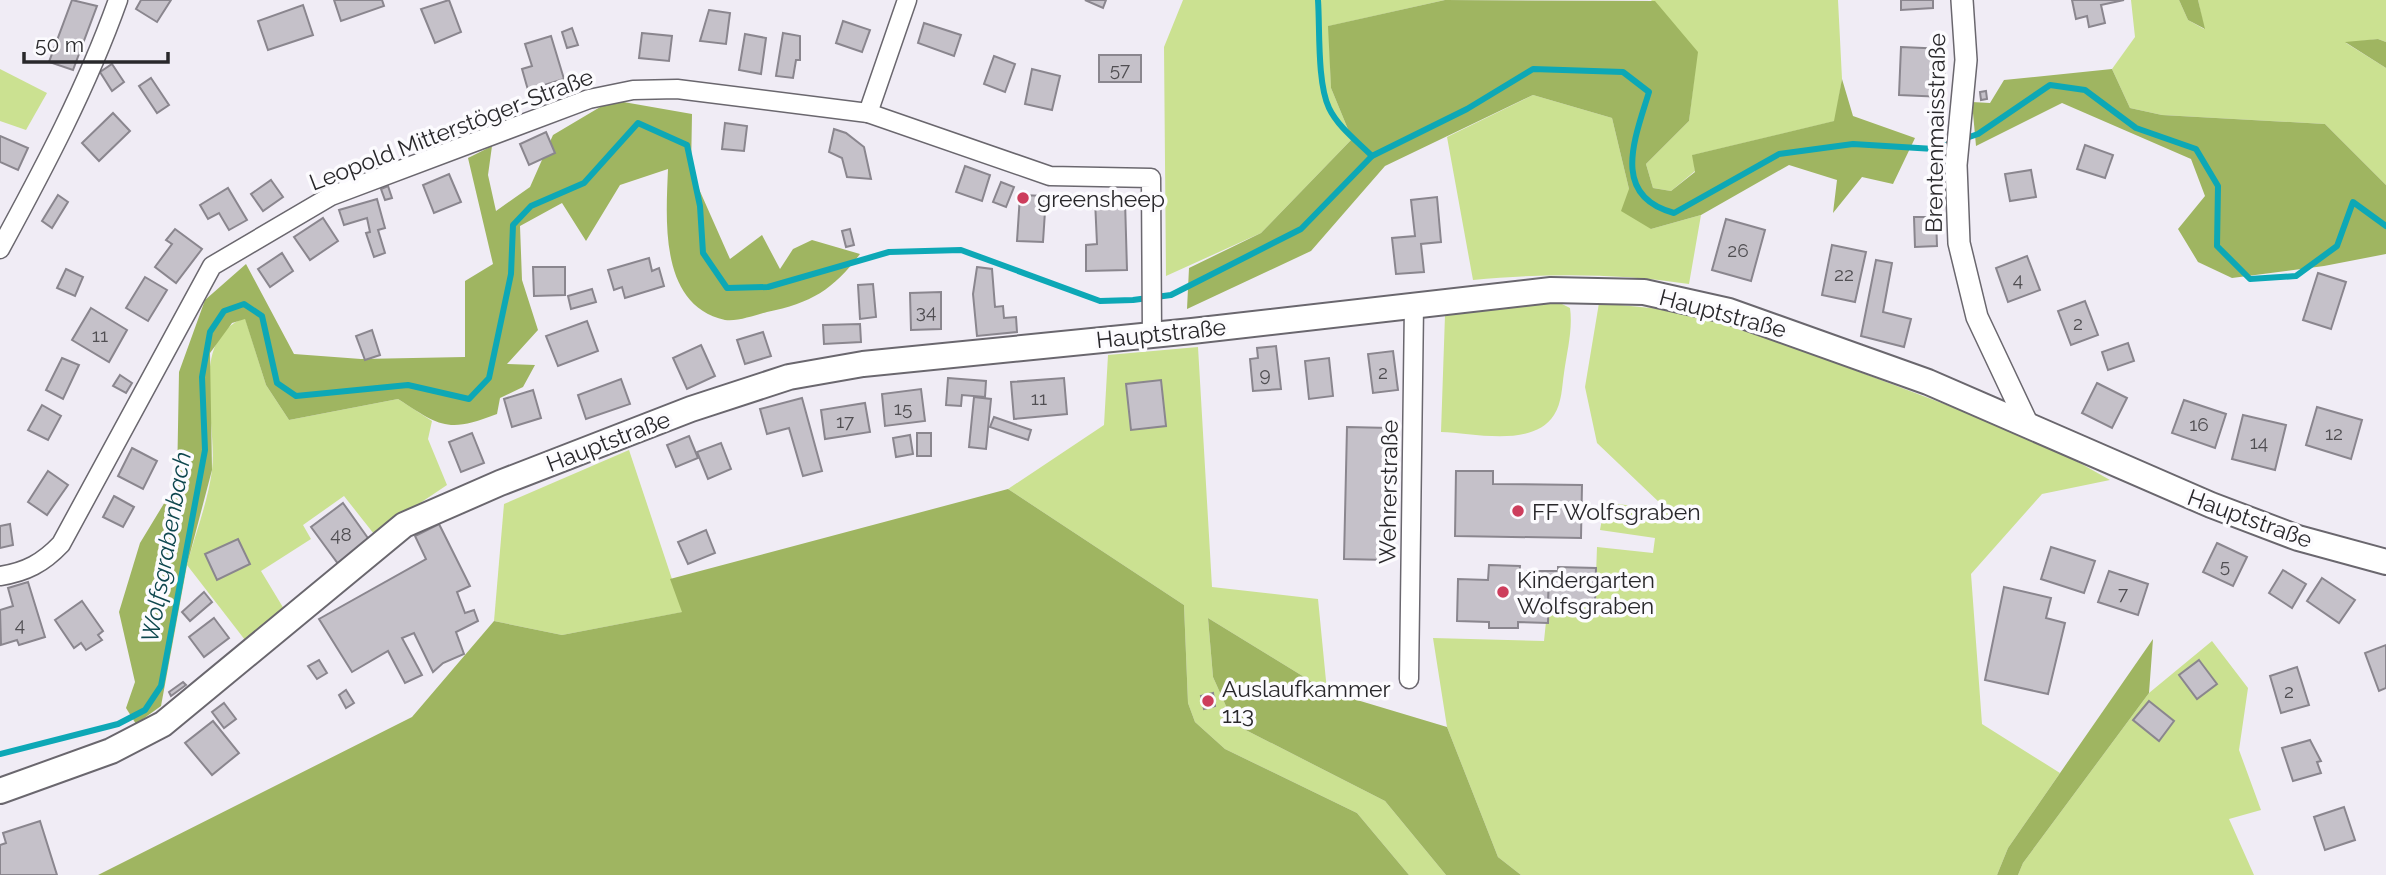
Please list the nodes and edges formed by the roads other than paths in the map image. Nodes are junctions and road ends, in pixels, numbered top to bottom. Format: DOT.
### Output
graph roads {
  1 [pos="118,0"];
  2 [pos="907,0"];
  3 [pos="1962,0"];
  4 [pos="868,113"];
  5 [pos="0,249"];
  6 [pos="1414,305"];
  7 [pos="1152,335"];
  8 [pos="2027,422"];
  9 [pos="2386,562"];
  10 [pos="0,576"];
  11 [pos="1409,679"];
  12 [pos="0,791"];
  1 -- 5 [label="street"];
  2 -- 4 [label="street"];
  3 -- 8 [label="street, Brentenmaisstraße"];
  4 -- 7 [label="street, Leopold Mitterstöger-Straße"];
  4 -- 10 [label="street, Leopold Mitterstöger-Straße"];
  6 -- 7 [label="main road, Hauptstraße"];
  6 -- 8 [label="main road, Hauptstraße"];
  6 -- 11 [label="street, Wehrerstraße"];
  7 -- 12 [label="main road, Hauptstraße"];
  8 -- 9 [label="main road, Hauptstraße"];
}
